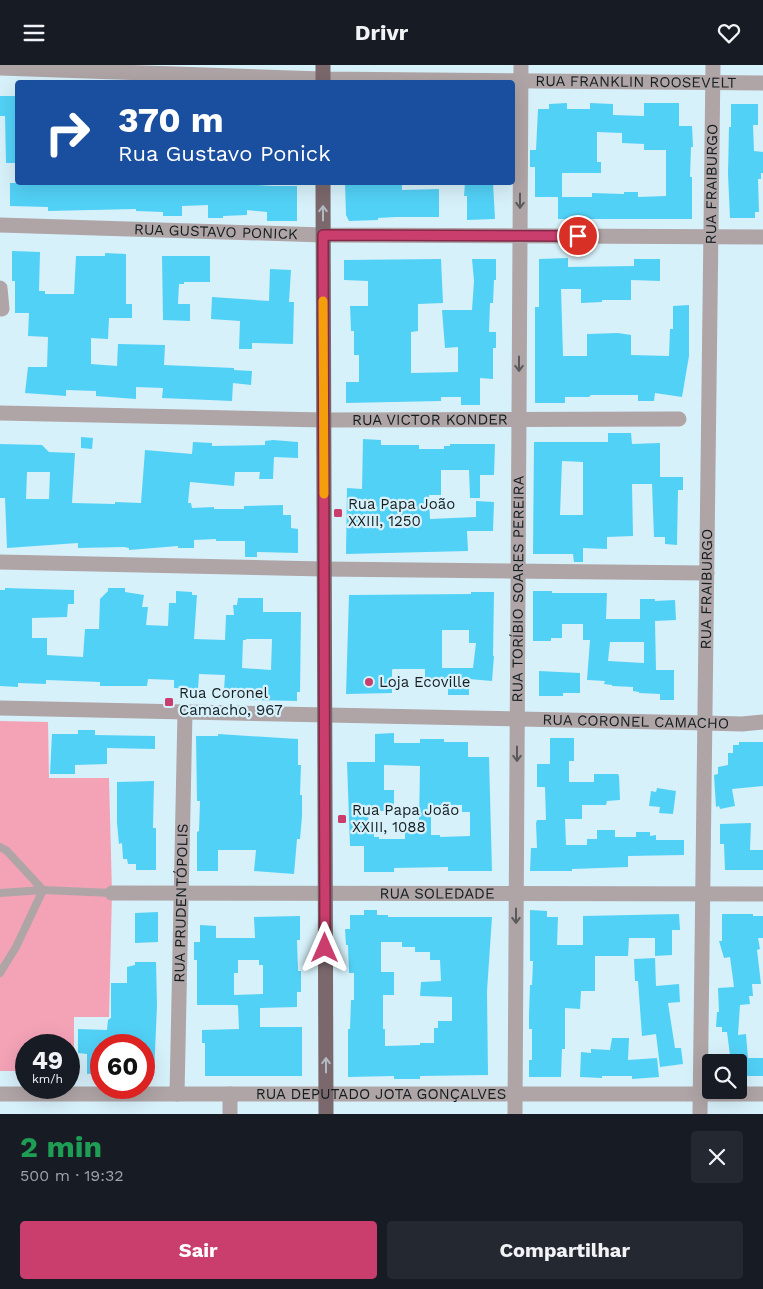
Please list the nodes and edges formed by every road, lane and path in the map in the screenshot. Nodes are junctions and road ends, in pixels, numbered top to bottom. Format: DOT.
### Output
graph roads {
  1 [pos="521,65"];
  2 [pos="713,65"];
  3 [pos="0,68"];
  4 [pos="323,76"];
  5 [pos="481,80"];
  6 [pos="515,81"];
  7 [pos="521,81"];
  8 [pos="713,82"];
  9 [pos="763,83"];
  10 [pos="323,185"];
  11 [pos="0,225"];
  12 [pos="323,235"];
  13 [pos="520,236"];
  14 [pos="711,237"];
  15 [pos="763,237"];
  16 [pos="0,288"];
  17 [pos="2,309"];
  18 [pos="0,413"];
  19 [pos="519,419"];
  20 [pos="679,419"];
  21 [pos="324,420"];
  22 [pos="0,562"];
  23 [pos="324,569"];
  24 [pos="518,571"];
  25 [pos="707,573"];
  26 [pos="0,708"];
  27 [pos="184,712"];
  28 [pos="324,715"];
  29 [pos="517,719"];
  30 [pos="763,722"];
  31 [pos="705,723"];
  32 [pos="0,847"];
  33 [pos="43,890"];
  34 [pos="0,893"];
  35 [pos="112,893"];
  36 [pos="181,893"];
  37 [pos="325,893"];
  38 [pos="516,894"];
  39 [pos="703,894"];
  40 [pos="763,894"];
  41 [pos="0,973"];
  42 [pos="763,1093"];
  43 [pos="0,1094"];
  44 [pos="176,1094"];
  45 [pos="230,1094"];
  46 [pos="326,1094"];
  47 [pos="515,1094"];
  48 [pos="700,1094"];
  49 [pos="230,1114"];
  50 [pos="326,1114"];
  51 [pos="515,1114"];
  52 [pos="700,1114"];
  1 -- 7 [label="street, RUA TORÍBIO SOARES PEREIRA"];
  2 -- 8 [label="street, RUA FRAIBURGO"];
  3 -- 4 [label="street, RUA FRANKLIN ROOSEVELT"];
  4 -- 5 [label="street, RUA FRANKLIN ROOSEVELT"];
  6 -- 7 [label="street, RUA FRANKLIN ROOSEVELT"];
  7 -- 8 [label="street, RUA FRANKLIN ROOSEVELT"];
  7 -- 13 [label="street, RUA TORÍBIO SOARES PEREIRA, one-way"];
  8 -- 9 [label="street, RUA FRANKLIN ROOSEVELT"];
  8 -- 14 [label="street, RUA FRAIBURGO"];
  12 -- 10 [label="main road, one-way"];
  11 -- 12 [label="street, RUA GUSTAVO PONICK"];
  12 -- 13 [label="street, RUA GUSTAVO PONICK"];
  12 -- 21 [label="main road"];
  13 -- 14 [label="street, RUA GUSTAVO PONICK"];
  13 -- 19 [label="street, RUA TORÍBIO SOARES PEREIRA, one-way"];
  14 -- 15 [label="street, RUA GUSTAVO PONICK"];
  14 -- 25 [label="street, RUA FRAIBURGO"];
  16 -- 17 [label="street"];
  18 -- 21 [label="street, RUA VICTOR KONDER"];
  19 -- 20 [label="street, RUA VICTOR KONDER"];
  19 -- 21 [label="street, RUA VICTOR KONDER"];
  19 -- 24 [label="street, RUA TORÍBIO SOARES PEREIRA"];
  21 -- 23 [label="main road"];
  22 -- 23 [label="street"];
  23 -- 24 [label="street"];
  23 -- 28 [label="main road"];
  24 -- 25 [label="street"];
  24 -- 29 [label="street, RUA TORÍBIO SOARES PEREIRA"];
  25 -- 31 [label="street, RUA FRAIBURGO"];
  26 -- 27 [label="street, RUA CORONEL CAMACHO"];
  27 -- 28 [label="street, RUA CORONEL CAMACHO"];
  27 -- 36 [label="street, RUA PRUDENTÓPOLIS"];
  28 -- 29 [label="street, RUA CORONEL CAMACHO"];
  28 -- 37 [label="main road"];
  29 -- 31 [label="street, RUA CORONEL CAMACHO"];
  29 -- 38 [label="street, RUA TORÍBIO SOARES PEREIRA, one-way"];
  30 -- 31 [label="street, RUA CORONEL CAMACHO"];
  31 -- 39 [label="street, RUA FRAIBURGO"];
  32 -- 33 [label="lane"];
  33 -- 34 [label="lane"];
  33 -- 35 [label="lane"];
  33 -- 41 [label="lane"];
  35 -- 36 [label="street, RUA SOLEDADE"];
  36 -- 37 [label="street, RUA SOLEDADE"];
  36 -- 44 [label="street, RUA PRUDENTÓPOLIS"];
  37 -- 38 [label="street, RUA SOLEDADE"];
  46 -- 37 [label="main road, one-way"];
  38 -- 39 [label="street, RUA SOLEDADE"];
  38 -- 47 [label="street, RUA TORÍBIO SOARES PEREIRA, one-way"];
  39 -- 40 [label="street, RUA SOLEDADE"];
  39 -- 48 [label="street, RUA FRAIBURGO"];
  42 -- 48 [label="street, RUA DEPUTADO JOTA GONÇALVES"];
  43 -- 44 [label="street, RUA DEPUTADO JOTA GONÇALVES"];
  44 -- 45 [label="street, RUA DEPUTADO JOTA GONÇALVES"];
  45 -- 46 [label="street, RUA DEPUTADO JOTA GONÇALVES"];
  45 -- 49 [label="street"];
  46 -- 47 [label="street, RUA DEPUTADO JOTA GONÇALVES"];
  46 -- 50 [label="main road"];
  47 -- 48 [label="street, RUA DEPUTADO JOTA GONÇALVES"];
  47 -- 51 [label="street, RUA TORÍBIO SOARES PEREIRA"];
  48 -- 52 [label="street, RUA FRAIBURGO"];
}
